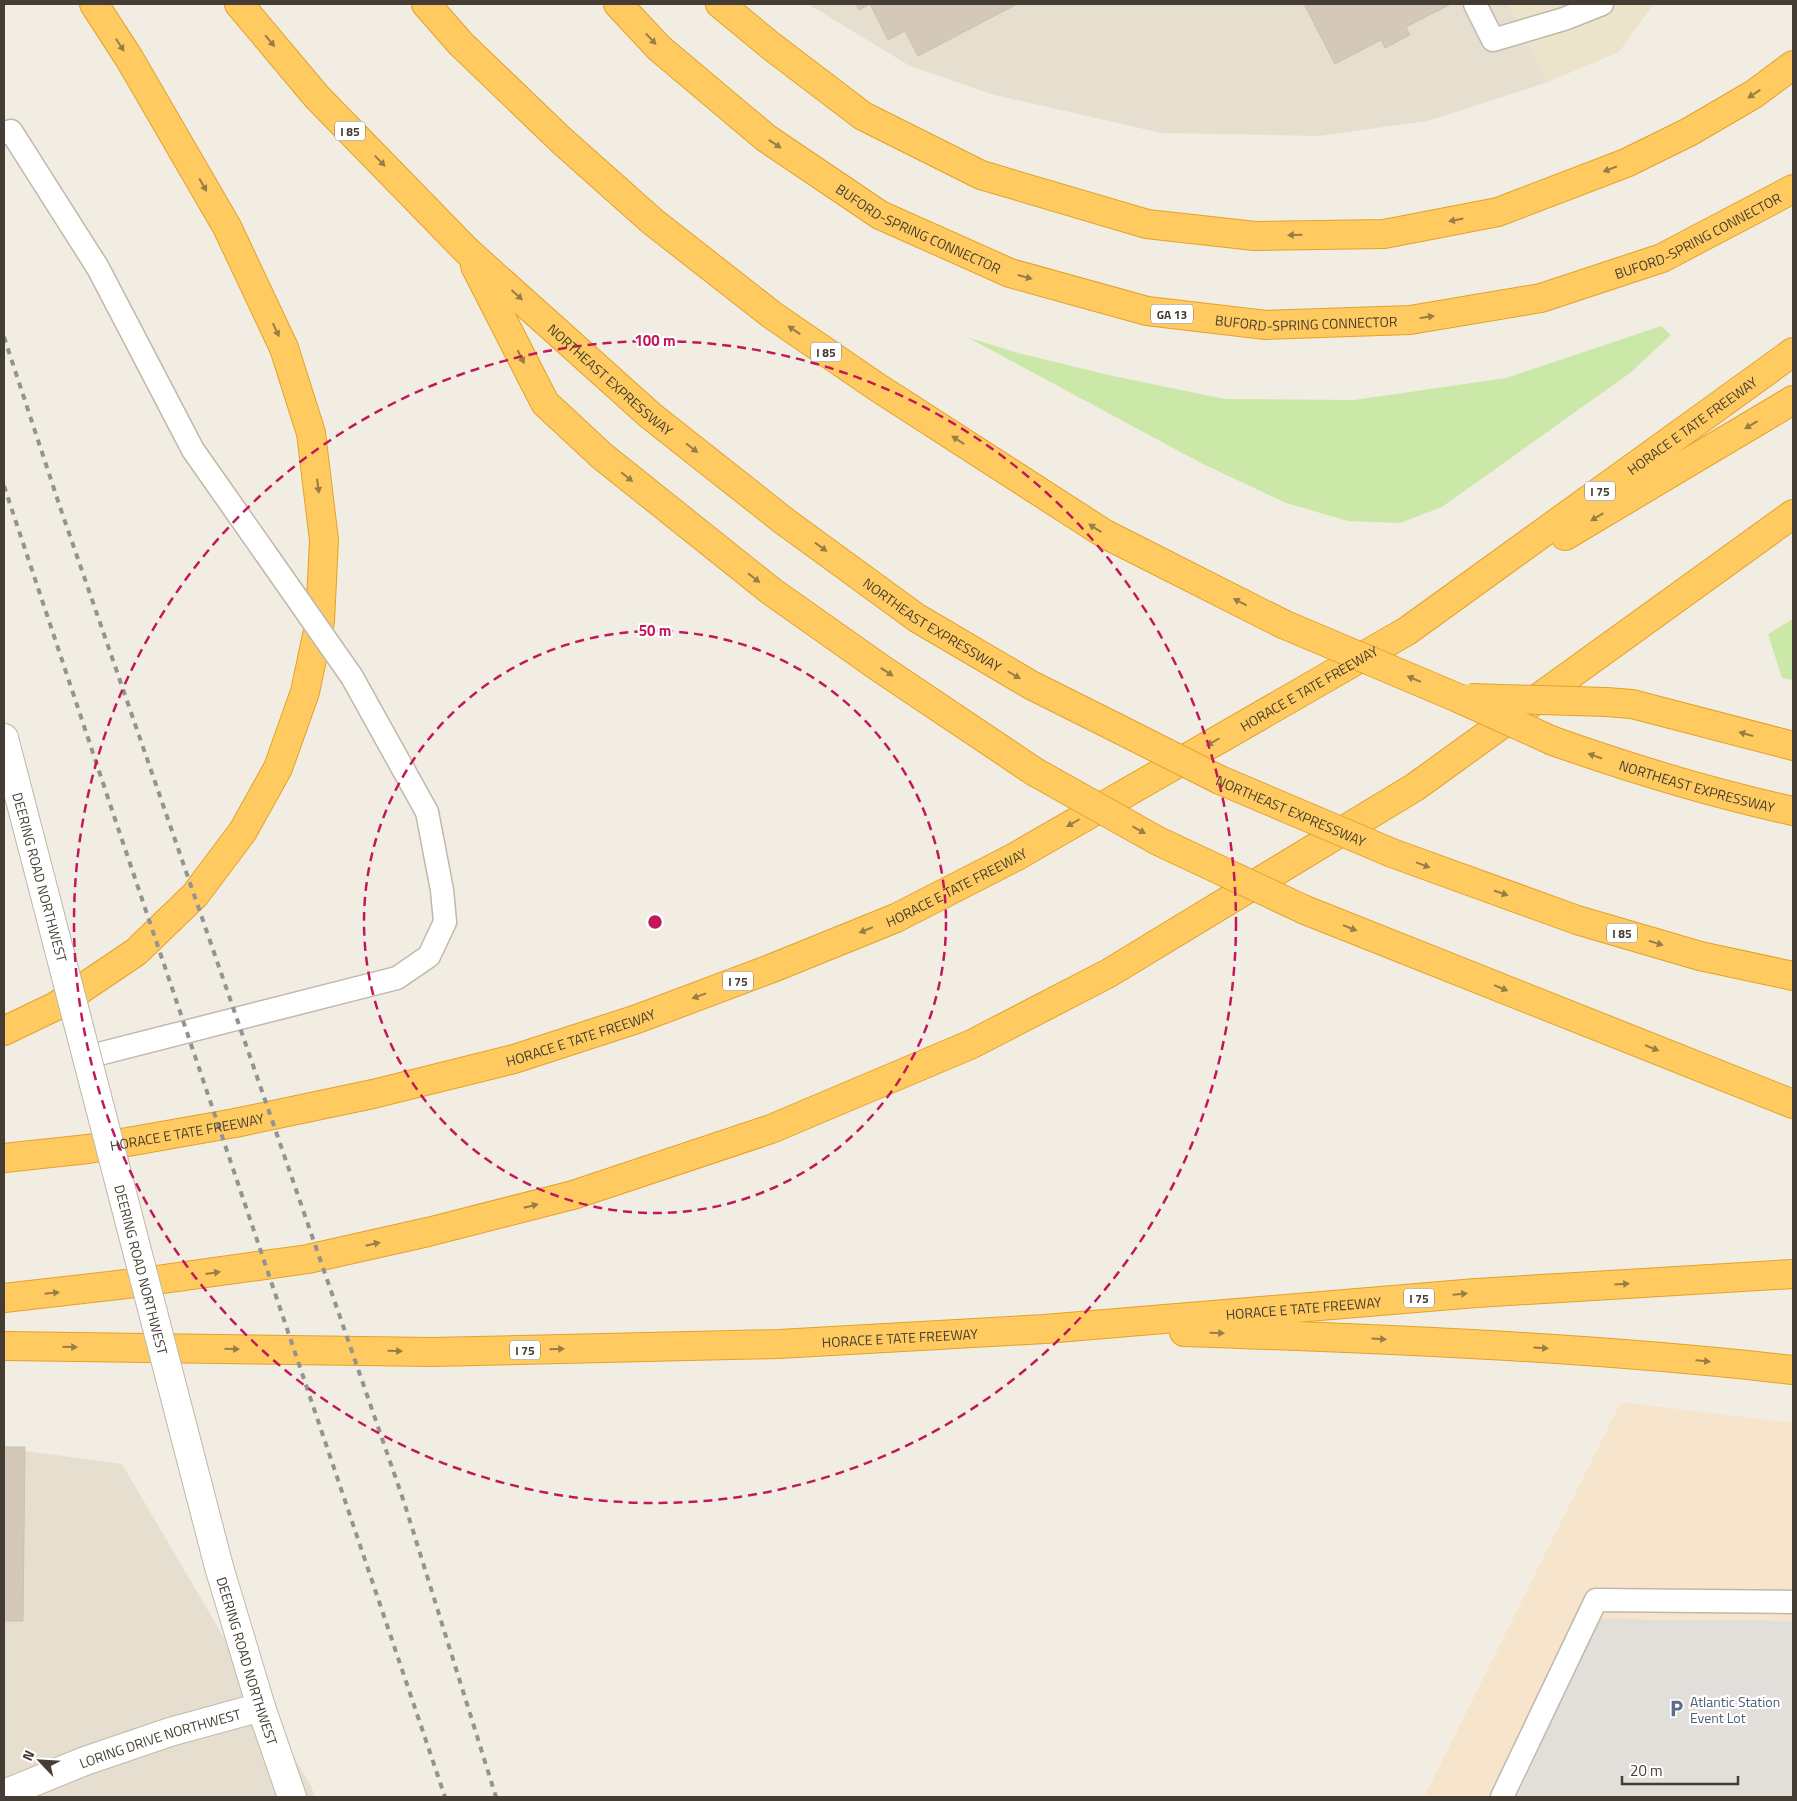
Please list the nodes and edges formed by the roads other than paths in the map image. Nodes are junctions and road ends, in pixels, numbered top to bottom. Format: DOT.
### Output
graph roads {
  1 [pos="94,4"];
  2 [pos="239,4"];
  3 [pos="426,4"];
  4 [pos="618,4"];
  5 [pos="720,4"];
  6 [pos="1475,4"];
  7 [pos="1602,4"];
  8 [pos="1793,65"];
  9 [pos="4,133"];
  10 [pos="1793,190"];
  11 [pos="467,251"];
  12 [pos="1793,352"];
  13 [pos="1793,400"];
  14 [pos="1793,515"];
  15 [pos="1407,631"];
  16 [pos="1458,698"];
  17 [pos="4,738"];
  18 [pos="1793,746"];
  19 [pos="12,799"];
  20 [pos="1793,811"];
  21 [pos="1793,976"];
  22 [pos="4,1031"];
  23 [pos="87,1056"];
  24 [pos="1793,1104"];
  25 [pos="4,1158"];
  26 [pos="1793,1274"];
  27 [pos="4,1298"];
  28 [pos="1045,1329"];
  29 [pos="4,1346"];
  30 [pos="1793,1370"];
  31 [pos="1793,1602"];
  32 [pos="261,1708"];
  33 [pos="4,1794"];
  34 [pos="292,1797"];
  35 [pos="1502,1797"];
  1 -- 22 [label="highway, one-way"];
  2 -- 11 [label="highway, NORTHEAST EXPRESSWAY / I 85, one-way"];
  16 -- 3 [label="highway, NORTHEAST EXPRESSWAY / I 85, one-way, bridge"];
  4 -- 10 [label="highway, BUFORD-SPRING CONNECTOR / GA 13, one-way"];
  8 -- 5 [label="highway, one-way"];
  6 -- 7 [label="lane"];
  9 -- 23 [label="lane, bridge"];
  11 -- 21 [label="highway, NORTHEAST EXPRESSWAY / I 85, one-way, bridge"];
  11 -- 24 [label="highway, one-way, bridge"];
  12 -- 15 [label="highway, HORACE E TATE FREEWAY / I 75"];
  13 -- 15 [label="highway, one-way"];
  27 -- 14 [label="highway, one-way"];
  15 -- 25 [label="highway, HORACE E TATE FREEWAY / I 75, one-way"];
  18 -- 16 [label="highway, one-way, bridge"];
  20 -- 16 [label="highway, NORTHEAST EXPRESSWAY / I 85, one-way, bridge"];
  17 -- 19 [label="street, DEERING ROAD NORTHWEST"];
  19 -- 23 [label="street, DEERING ROAD NORTHWEST, bridge"];
  23 -- 32 [label="street, DEERING ROAD NORTHWEST, bridge"];
  28 -- 26 [label="highway, HORACE E TATE FREEWAY / I 75, one-way"];
  29 -- 28 [label="highway, HORACE E TATE FREEWAY / I 75, one-way"];
  28 -- 30 [label="highway, one-way"];
  31 -- 35 [label="lane"];
  32 -- 33 [label="street, LORING DRIVE NORTHWEST"];
  32 -- 34 [label="street, DEERING ROAD NORTHWEST"];
}
